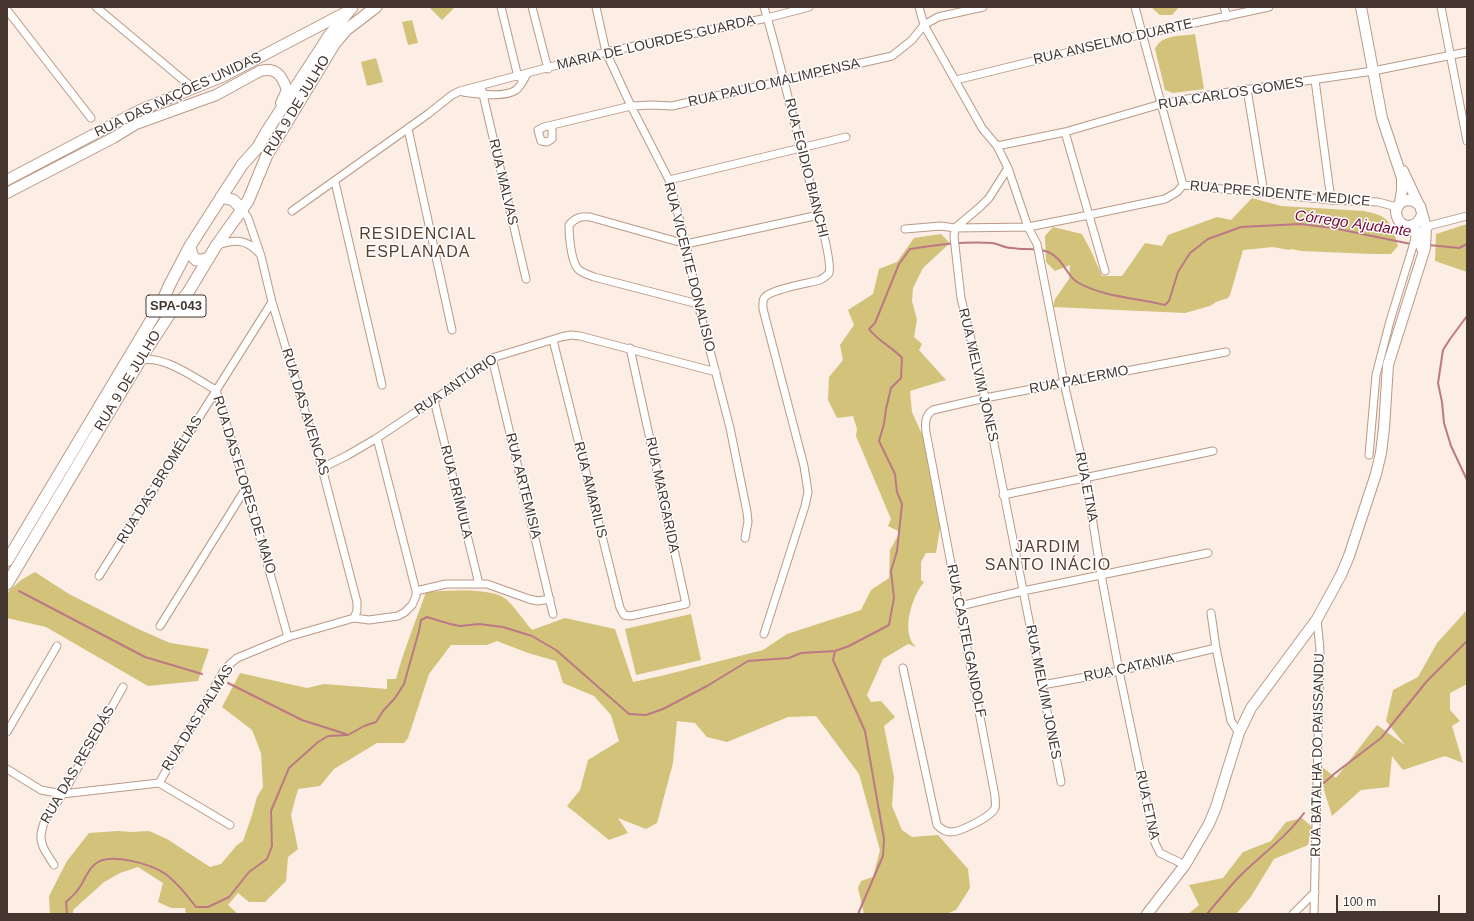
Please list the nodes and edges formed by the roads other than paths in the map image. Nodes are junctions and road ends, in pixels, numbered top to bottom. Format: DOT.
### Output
graph roads {
  1 [pos="96,7"];
  2 [pos="368,7"];
  3 [pos="376,7"];
  4 [pos="501,7"];
  5 [pos="532,7"];
  6 [pos="596,7"];
  7 [pos="764,7"];
  8 [pos="809,7"];
  9 [pos="919,7"];
  10 [pos="983,7"];
  11 [pos="1135,7"];
  12 [pos="1224,7"];
  13 [pos="1269,7"];
  14 [pos="1360,7"];
  15 [pos="1441,7"];
  16 [pos="351,8"];
  17 [pos="7,10"];
  18 [pos="1227,16"];
  19 [pos="767,18"];
  20 [pos="924,25"];
  21 [pos="346,30"];
  22 [pos="1142,34"];
  23 [pos="606,52"];
  24 [pos="1467,52"];
  25 [pos="1451,56"];
  26 [pos="548,68"];
  27 [pos="1373,71"];
  28 [pos="527,74"];
  29 [pos="518,77"];
  30 [pos="956,80"];
  31 [pos="1315,80"];
  32 [pos="784,81"];
  33 [pos="481,86"];
  34 [pos="194,89"];
  35 [pos="1247,90"];
  36 [pos="460,91"];
  37 [pos="483,95"];
  38 [pos="1161,104"];
  39 [pos="631,106"];
  40 [pos="91,118"];
  41 [pos="552,126"];
  42 [pos="408,129"];
  43 [pos="267,131"];
  44 [pos="1065,132"];
  45 [pos="846,137"];
  46 [pos="1467,140"];
  47 [pos="998,146"];
  48 [pos="801,148"];
  49 [pos="1397,162"];
  50 [pos="1008,168"];
  51 [pos="7,180"];
  52 [pos="669,180"];
  53 [pos="335,182"];
  54 [pos="1183,185"];
  55 [pos="7,193"];
  56 [pos="1264,193"];
  57 [pos="221,197"];
  58 [pos="1331,200"];
  59 [pos="1418,203"];
  60 [pos="1399,205"];
  61 [pos="242,209"];
  62 [pos="292,211"];
  63 [pos="819,215"];
  64 [pos="1089,215"];
  65 [pos="1422,215"];
  66 [pos="1467,216"];
  67 [pos="1407,226"];
  68 [pos="1028,227"];
  69 [pos="954,228"];
  70 [pos="905,229"];
  71 [pos="1422,234"];
  72 [pos="686,244"];
  73 [pos="190,246"];
  74 [pos="216,246"];
  75 [pos="1424,250"];
  76 [pos="261,256"];
  77 [pos="209,258"];
  78 [pos="1409,261"];
  79 [pos="1105,271"];
  80 [pos="526,279"];
  81 [pos="272,302"];
  82 [pos="698,304"];
  83 [pos="452,330"];
  84 [pos="553,340"];
  85 [pos="630,348"];
  86 [pos="1226,352"];
  87 [pos="492,358"];
  88 [pos="139,361"];
  89 [pos="716,372"];
  90 [pos="1064,384"];
  91 [pos="382,385"];
  92 [pos="216,390"];
  93 [pos="985,398"];
  94 [pos="434,400"];
  95 [pos="933,410"];
  96 [pos="377,438"];
  97 [pos="1213,451"];
  98 [pos="1369,455"];
  99 [pos="322,468"];
  100 [pos="1086,478"];
  101 [pos="246,488"];
  102 [pos="1003,494"];
  103 [pos="745,538"];
  104 [pos="1208,553"];
  105 [pos="7,562"];
  106 [pos="1101,574"];
  107 [pos="99,576"];
  108 [pos="7,584"];
  109 [pos="478,584"];
  110 [pos="416,591"];
  111 [pos="1023,591"];
  112 [pos="550,599"];
  113 [pos="960,606"];
  114 [pos="649,613"];
  115 [pos="1211,613"];
  116 [pos="553,614"];
  117 [pos="354,618"];
  118 [pos="1317,619"];
  119 [pos="160,626"];
  120 [pos="764,634"];
  121 [pos="288,637"];
  122 [pos="57,646"];
  123 [pos="1216,648"];
  124 [pos="903,668"];
  125 [pos="1119,671"];
  126 [pos="1042,685"];
  127 [pos="123,687"];
  128 [pos="7,732"];
  129 [pos="1239,733"];
  130 [pos="7,769"];
  131 [pos="1061,782"];
  132 [pos="159,783"];
  133 [pos="62,794"];
  134 [pos="230,824"];
  135 [pos="54,865"];
  136 [pos="1185,865"];
  137 [pos="1315,892"];
  138 [pos="1147,914"];
  139 [pos="1292,914"];
  140 [pos="1314,914"];
  1 -- 34 [label="street"];
  2 -- 21 [label="main road"];
  3 -- 21 [label="main road, RUA 9 DE JULHO"];
  4 -- 29 [label="street"];
  5 -- 26 [label="street"];
  6 -- 23 [label="street, RUA VICENTE DONALISIO"];
  7 -- 19 [label="street, RUA EGIDIO BIANCHI"];
  8 -- 19 [label="street, MARIA DE LOURDES GUARDA"];
  9 -- 20 [label="street"];
  10 -- 20 [label="street, RUA PAULO MALIMPENSA"];
  11 -- 22 [label="street"];
  12 -- 18 [label="street"];
  13 -- 18 [label="street, RUA ANSELMO DUARTE"];
  14 -- 27 [label="street"];
  15 -- 25 [label="street"];
  16 -- 34 [label="street, RUA DAS NAÇÕES UNIDAS"];
  16 -- 43 [label="main road, RUA 9 DE JULHO / SPA-043"];
  17 -- 40 [label="street"];
  18 -- 22 [label="street, RUA ANSELMO DUARTE"];
  19 -- 23 [label="street, MARIA DE LOURDES GUARDA"];
  19 -- 32 [label="street, RUA EGIDIO BIANCHI"];
  20 -- 30 [label="street"];
  20 -- 32 [label="street, RUA PAULO MALIMPENSA"];
  21 -- 61 [label="main road, RUA 9 DE JULHO / SPA-043"];
  22 -- 30 [label="street, RUA ANSELMO DUARTE"];
  22 -- 38 [label="street"];
  23 -- 26 [label="street, MARIA DE LOURDES GUARDA"];
  23 -- 39 [label="street, RUA VICENTE DONALISIO"];
  24 -- 25 [label="street, RUA CARLOS GOMES"];
  25 -- 27 [label="street, RUA CARLOS GOMES"];
  25 -- 46 [label="street"];
  26 -- 28 [label="street, MARIA DE LOURDES GUARDA"];
  27 -- 31 [label="street, RUA CARLOS GOMES"];
  27 -- 49 [label="street"];
  28 -- 29 [label="street, MARIA DE LOURDES GUARDA"];
  28 -- 37 [label="street"];
  29 -- 33 [label="street, MARIA DE LOURDES GUARDA"];
  30 -- 47 [label="street"];
  31 -- 35 [label="street, RUA CARLOS GOMES"];
  31 -- 58 [label="street"];
  32 -- 39 [label="street, RUA PAULO MALIMPENSA"];
  32 -- 48 [label="street, RUA EGIDIO BIANCHI"];
  33 -- 36 [label="street, MARIA DE LOURDES GUARDA"];
  33 -- 37 [label="street, RUA MALVAS"];
  34 -- 51 [label="street, RUA DAS NAÇÕES UNIDAS"];
  35 -- 38 [label="street, RUA CARLOS GOMES"];
  35 -- 56 [label="street"];
  36 -- 37 [label="street"];
  36 -- 42 [label="street, MARIA DE LOURDES GUARDA"];
  37 -- 80 [label="street, RUA MALVAS"];
  38 -- 44 [label="street, RUA CARLOS GOMES"];
  38 -- 54 [label="street"];
  39 -- 41 [label="street, RUA PAULO MALIMPENSA"];
  39 -- 52 [label="street, RUA VICENTE DONALISIO"];
  42 -- 53 [label="street, MARIA DE LOURDES GUARDA"];
  42 -- 83 [label="street"];
  43 -- 55 [label="street, RUA DAS NAÇÕES UNIDAS"];
  43 -- 57 [label="main road, RUA 9 DE JULHO / SPA-043"];
  44 -- 47 [label="street, RUA CARLOS GOMES"];
  44 -- 64 [label="street"];
  45 -- 48 [label="street"];
  47 -- 50 [label="street"];
  48 -- 52 [label="street"];
  48 -- 63 [label="street, RUA EGIDIO BIANCHI"];
  49 -- 59 [label="street"];
  49 -- 60 [label="street"];
  50 -- 68 [label="street, RUA ETNA"];
  50 -- 69 [label="street"];
  52 -- 72 [label="street, RUA VICENTE DONALISIO"];
  53 -- 62 [label="street, MARIA DE LOURDES GUARDA"];
  53 -- 91 [label="street"];
  54 -- 56 [label="street, RUA PRESIDENTE MEDICE"];
  54 -- 64 [label="street, RUA PRESIDENTE MEDICE"];
  56 -- 58 [label="street, RUA PRESIDENTE MEDICE"];
  57 -- 61 [label="main road"];
  57 -- 73 [label="main road, RUA 9 DE JULHO / SPA-043"];
  58 -- 60 [label="street, RUA PRESIDENTE MEDICE"];
  59 -- 60 [label="street"];
  59 -- 65 [label="street"];
  60 -- 67 [label="street"];
  61 -- 74 [label="main road, RUA 9 DE JULHO / SPA-043"];
  61 -- 76 [label="street, RUA DAS AVENCAS"];
  63 -- 72 [label="street"];
  63 -- 120 [label="street, RUA EGIDIO BIANCHI"];
  64 -- 68 [label="street, RUA PRESIDENTE MEDICE"];
  64 -- 79 [label="street"];
  65 -- 67 [label="street"];
  65 -- 71 [label="street"];
  66 -- 71 [label="street"];
  67 -- 71 [label="street"];
  68 -- 69 [label="street, RUA PRESIDENTE MEDICE"];
  68 -- 90 [label="street, RUA ETNA"];
  69 -- 70 [label="street, RUA PRESIDENTE MEDICE"];
  69 -- 93 [label="street, RUA MELVIM JONES"];
  71 -- 75 [label="street"];
  71 -- 78 [label="street"];
  72 -- 82 [label="street, RUA VICENTE DONALISIO"];
  72 -- 82 [label="street"];
  73 -- 77 [label="main road"];
  73 -- 105 [label="main road, RUA 9 DE JULHO / SPA-043"];
  74 -- 76 [label="street"];
  74 -- 77 [label="main road, RUA 9 DE JULHO / SPA-043"];
  75 -- 78 [label="street"];
  75 -- 118 [label="street"];
  76 -- 81 [label="street, RUA DAS AVENCAS"];
  77 -- 88 [label="main road, RUA 9 DE JULHO / SPA-043"];
  78 -- 98 [label="street"];
  81 -- 92 [label="street, RUA DAS BROMÉLIAS"];
  81 -- 99 [label="street, RUA DAS AVENCAS"];
  82 -- 89 [label="street, RUA VICENTE DONALISIO"];
  84 -- 85 [label="street, RUA ANTÚRIO"];
  84 -- 87 [label="street, RUA ANTÚRIO"];
  84 -- 114 [label="street, RUA AMARILIS"];
  85 -- 89 [label="street, RUA ANTÚRIO"];
  85 -- 114 [label="street, RUA MARGARIDA"];
  86 -- 90 [label="street, RUA PALERMO"];
  87 -- 94 [label="street, RUA ANTÚRIO"];
  87 -- 112 [label="street, RUA ARTEMISIA"];
  88 -- 92 [label="street, RUA DAS FLORES DE MAIO"];
  88 -- 108 [label="main road, RUA 9 DE JULHO / SPA-043"];
  89 -- 103 [label="street, RUA VICENTE DONALISIO"];
  90 -- 93 [label="street, RUA PALERMO"];
  90 -- 100 [label="street, RUA ETNA"];
  92 -- 101 [label="street, RUA DAS FLORES DE MAIO"];
  92 -- 107 [label="street, RUA DAS BROMÉLIAS"];
  93 -- 95 [label="street, RUA PALERMO"];
  93 -- 102 [label="street, RUA MELVIM JONES"];
  94 -- 96 [label="street, RUA ANTÚRIO"];
  94 -- 109 [label="street, RUA PRÍMULA"];
  95 -- 113 [label="street, RUA CASTELGANDOLF"];
  96 -- 99 [label="street, RUA ANTÚRIO"];
  96 -- 110 [label="street"];
  97 -- 100 [label="street"];
  99 -- 117 [label="street, RUA DAS AVENCAS"];
  100 -- 102 [label="street"];
  100 -- 106 [label="street, RUA ETNA"];
  101 -- 119 [label="street"];
  101 -- 121 [label="street, RUA DAS FLORES DE MAIO"];
  102 -- 111 [label="street, RUA MELVIM JONES"];
  104 -- 106 [label="street"];
  106 -- 111 [label="street"];
  106 -- 125 [label="street, RUA ETNA"];
  109 -- 110 [label="street"];
  109 -- 112 [label="street"];
  110 -- 117 [label="street"];
  111 -- 113 [label="street"];
  111 -- 126 [label="street, RUA MELVIM JONES"];
  112 -- 116 [label="street, RUA ARTEMISIA"];
  113 -- 124 [label="street, RUA CASTELGANDOLF"];
  115 -- 123 [label="street"];
  117 -- 121 [label="street, RUA DAS PALMAS"];
  118 -- 129 [label="street"];
  118 -- 137 [label="street, RUA BATALHA DO PAISSANDU"];
  121 -- 132 [label="street, RUA DAS PALMAS"];
  122 -- 128 [label="street"];
  123 -- 125 [label="street, RUA CATANIA"];
  123 -- 129 [label="street"];
  125 -- 126 [label="street, RUA CATANIA"];
  125 -- 136 [label="street, RUA ETNA"];
  126 -- 131 [label="street, RUA MELVIM JONES"];
  127 -- 133 [label="street, RUA DAS RESEDÁS"];
  129 -- 136 [label="street"];
  130 -- 133 [label="street"];
  132 -- 133 [label="street"];
  132 -- 134 [label="street"];
  133 -- 135 [label="street, RUA DAS RESEDÁS"];
  136 -- 138 [label="street"];
  137 -- 139 [label="street"];
  137 -- 140 [label="street, RUA BATALHA DO PAISSANDU"];
}
